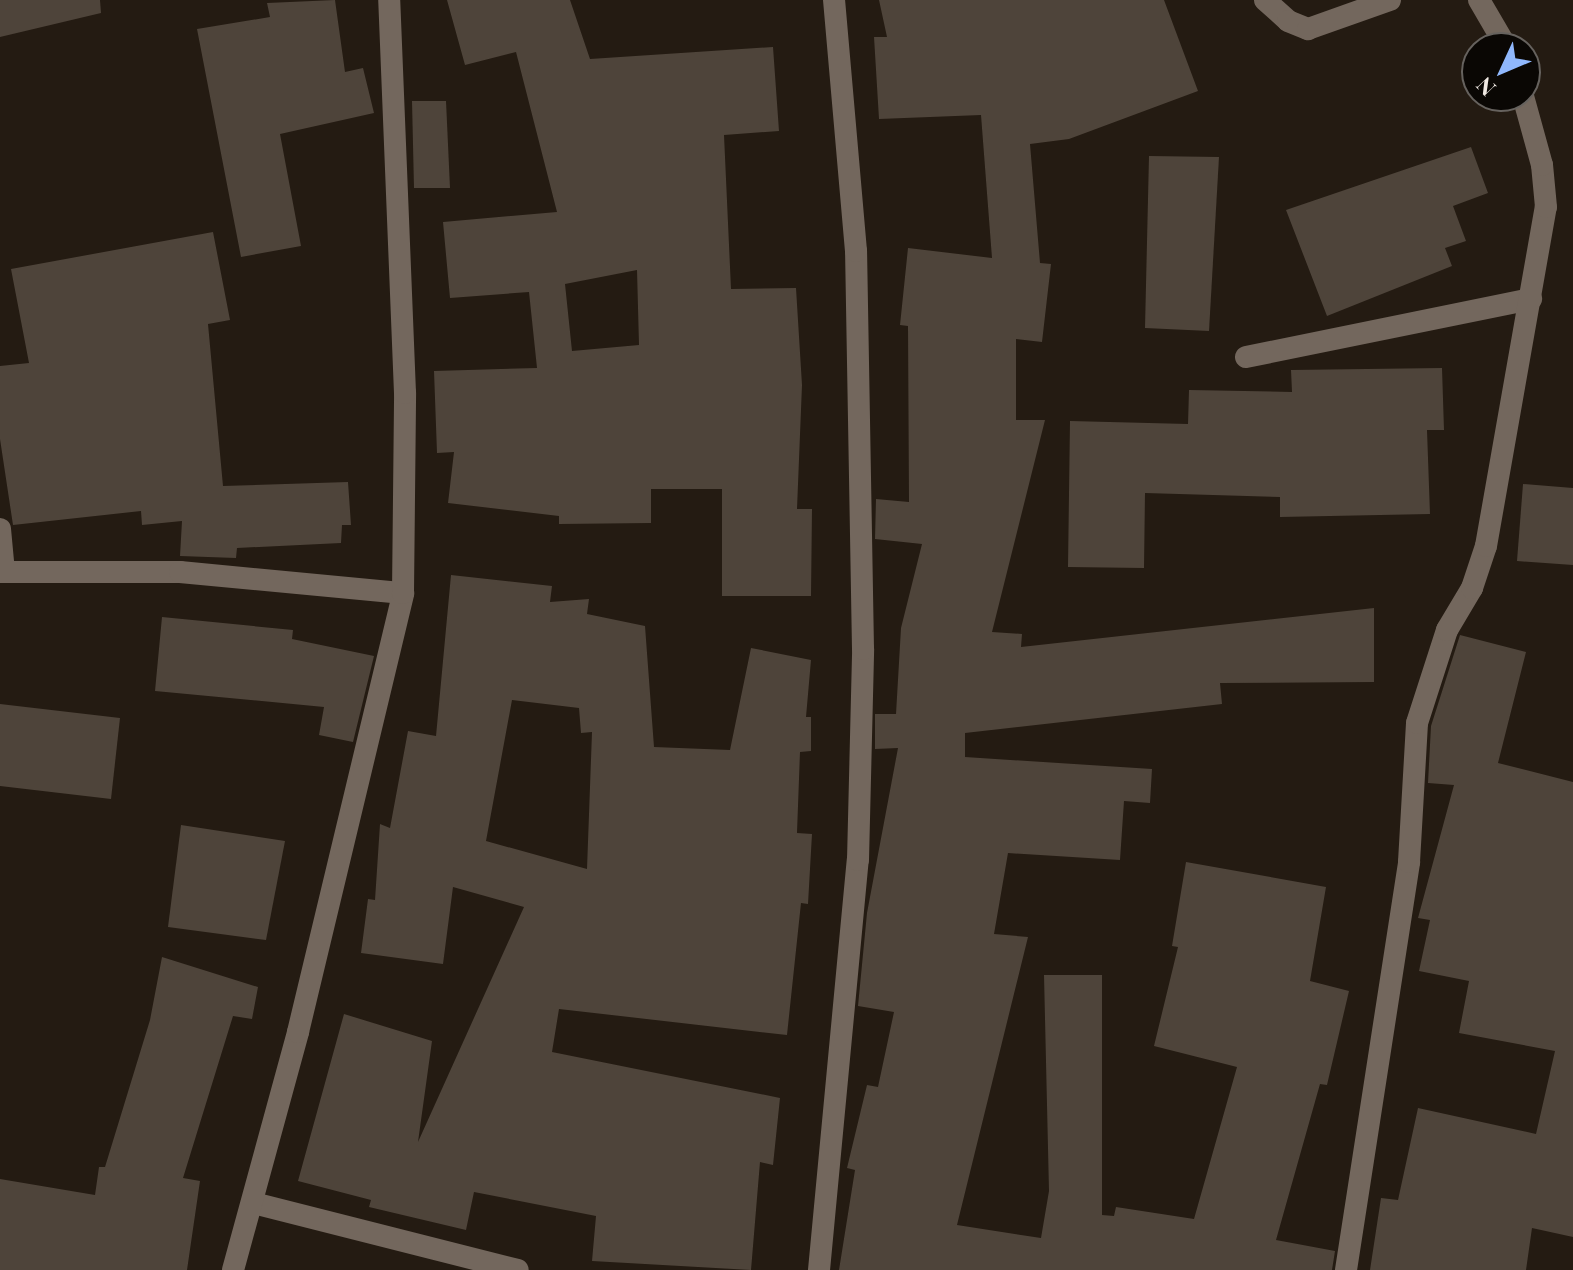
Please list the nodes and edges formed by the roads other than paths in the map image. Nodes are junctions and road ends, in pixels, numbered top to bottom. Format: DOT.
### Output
graph roads {
  1 [pos="389,0"];
  2 [pos="834,0"];
  3 [pos="1265,0"];
  4 [pos="1390,0"];
  5 [pos="1479,0"];
  6 [pos="1498,32"];
  7 [pos="1527,112"];
  8 [pos="1531,299"];
  9 [pos="1246,357"];
  10 [pos="0,529"];
  11 [pos="2,572"];
  12 [pos="403,593"];
  13 [pos="253,1203"];
  14 [pos="233,1270"];
  15 [pos="518,1270"];
  16 [pos="819,1270"];
  17 [pos="1346,1270"];
  1 -- 12 [label="street"];
  2 -- 16 [label="street"];
  3 -- 4 [label="street"];
  5 -- 6 [label="street"];
  7 -- 8 [label="street"];
  8 -- 9 [label="street"];
  8 -- 17 [label="street"];
  10 -- 11 [label="street"];
  11 -- 12 [label="street"];
  12 -- 13 [label="street"];
  13 -- 14 [label="street"];
  13 -- 15 [label="street"];
}
